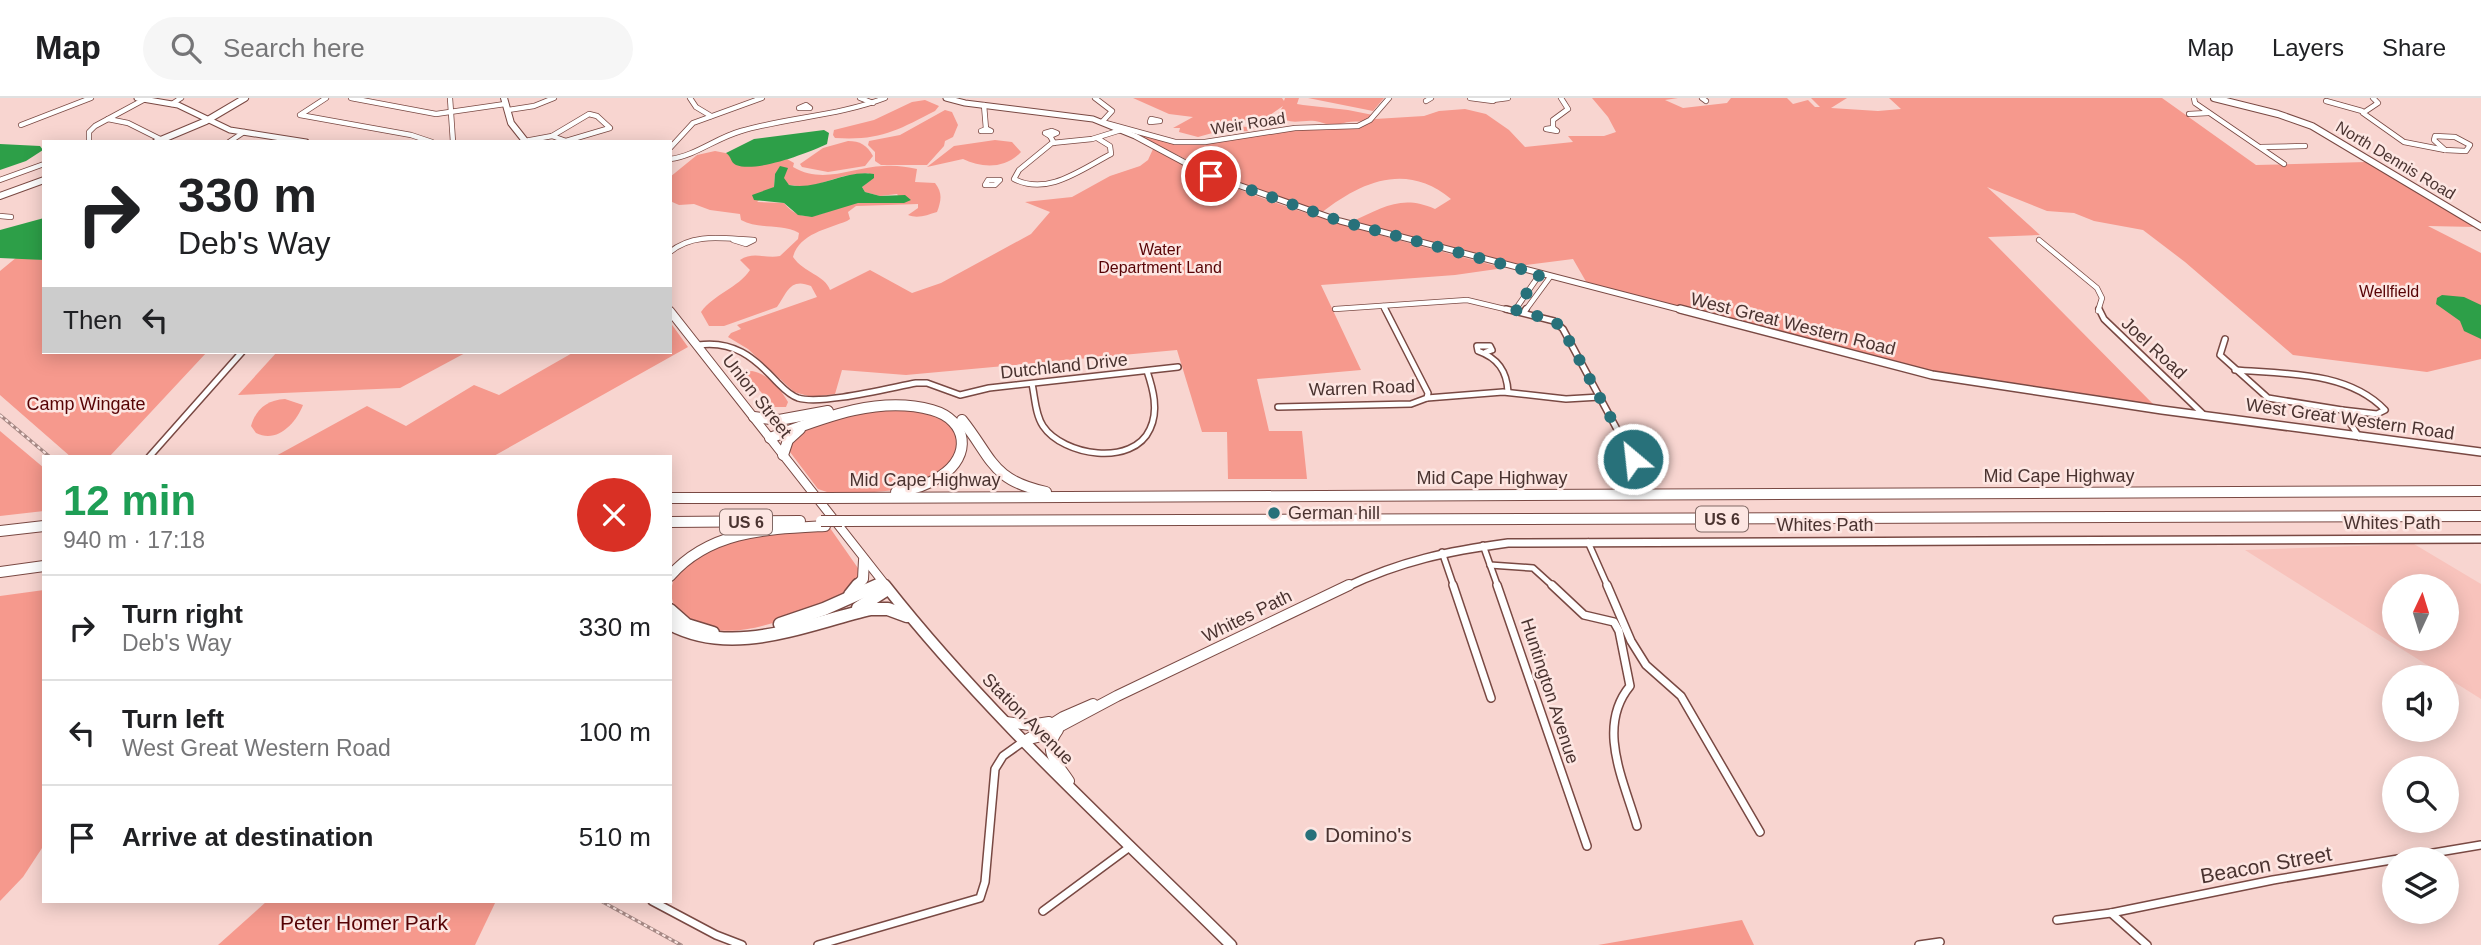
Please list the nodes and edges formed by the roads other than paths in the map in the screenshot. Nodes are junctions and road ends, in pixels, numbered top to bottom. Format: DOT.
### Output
graph roads {
  1 [pos="91,98"];
  2 [pos="137,98"];
  3 [pos="181,98"];
  4 [pos="245,98"];
  5 [pos="326,98"];
  6 [pos="351,98"];
  7 [pos="450,98"];
  8 [pos="554,98"];
  9 [pos="690,98"];
  10 [pos="744,98"];
  11 [pos="762,98"];
  12 [pos="860,98"];
  13 [pos="885,98"];
  14 [pos="946,98"];
  15 [pos="1095,98"];
  16 [pos="1389,98"];
  17 [pos="1470,98"];
  18 [pos="1508,98"];
  19 [pos="1561,98"];
  20 [pos="2194,98"];
  21 [pos="2214,98"];
  22 [pos="2373,98"];
  23 [pos="145,99"];
  24 [pos="1487,99"];
  25 [pos="752,101"];
  26 [pos="2326,101"];
  27 [pos="873,103"];
  28 [pos="172,104"];
  29 [pos="506,104"];
  30 [pos="984,105"];
  31 [pos="807,109"];
  32 [pos="2362,111"];
  33 [pos="451,113"];
  34 [pos="2210,113"];
  35 [pos="2189,114"];
  36 [pos="711,116"];
  37 [pos="824,116"];
  38 [pos="106,119"];
  39 [pos="208,120"];
  40 [pos="1102,122"];
  41 [pos="1151,122"];
  42 [pos="21,125"];
  43 [pos="1553,128"];
  44 [pos="986,129"];
  45 [pos="1121,130"];
  46 [pos="1136,130"];
  47 [pos="244,132"];
  48 [pos="552,136"];
  49 [pos="1049,136"];
  50 [pos="1097,138"];
  51 [pos="89,140"];
  52 [pos="159,140"];
  53 [pos="163,140"];
  54 [pos="232,140"];
  55 [pos="294,140"];
  56 [pos="427,140"];
  57 [pos="453,140"];
  58 [pos="525,140"];
  59 [pos="531,140"];
  60 [pos="563,140"];
  61 [pos="569,140"];
  62 [pos="1054,143"];
  63 [pos="672,146"];
  64 [pos="2305,146"];
  65 [pos="2259,147"];
  66 [pos="2446,151"];
  67 [pos="672,159"];
  68 [pos="2284,164"];
  69 [pos="42,165"];
  70 [pos="1014,179"];
  71 [pos="0,180"];
  72 [pos="1000,180"];
  73 [pos="42,181"];
  74 [pos="0,197"];
  75 [pos="0,216"];
  76 [pos="11,217"];
  77 [pos="2481,224"];
  78 [pos="733,240"];
  79 [pos="2039,240"];
  80 [pos="672,250"];
  81 [pos="1540,274"];
  82 [pos="1550,277"];
  83 [pos="1383,306"];
  84 [pos="1335,309"];
  85 [pos="1515,310"];
  86 [pos="1524,312"];
  87 [pos="672,313"];
  88 [pos="2225,339"];
  89 [pos="698,345"];
  90 [pos="1486,352"];
  91 [pos="240,354"];
  92 [pos="1178,367"];
  93 [pos="2235,370"];
  94 [pos="1147,371"];
  95 [pos="1032,384"];
  96 [pos="1508,392"];
  97 [pos="1600,397"];
  98 [pos="1427,398"];
  99 [pos="1278,407"];
  100 [pos="2342,410"];
  101 [pos="2204,415"];
  102 [pos="754,417"];
  103 [pos="804,421"];
  104 [pos="768,436"];
  105 [pos="2359,437"];
  106 [pos="2481,452"];
  107 [pos="151,455"];
  108 [pos="783,455"];
  109 [pos="1633,459"];
  110 [pos="2481,484"];
  111 [pos="2452,491"];
  112 [pos="2481,491"];
  113 [pos="1087,496"];
  114 [pos="672,498"];
  115 [pos="823,500"];
  116 [pos="2481,516"];
  117 [pos="672,522"];
  118 [pos="823,524"];
  119 [pos="42,526"];
  120 [pos="0,531"];
  121 [pos="2481,539"];
  122 [pos="1588,542"];
  123 [pos="1483,545"];
  124 [pos="1443,552"];
  125 [pos="864,560"];
  126 [pos="1490,565"];
  127 [pos="42,566"];
  128 [pos="0,572"];
  129 [pos="672,574"];
  130 [pos="884,587"];
  131 [pos="846,600"];
  132 [pos="672,612"];
  133 [pos="843,615"];
  134 [pos="906,616"];
  135 [pos="672,625"];
  136 [pos="1491,698"];
  137 [pos="1006,722"];
  138 [pos="1058,723"];
  139 [pos="1026,740"];
  140 [pos="1077,792"];
  141 [pos="1637,826"];
  142 [pos="1760,832"];
  143 [pos="2481,845"];
  144 [pos="1131,846"];
  145 [pos="1587,846"];
  146 [pos="656,903"];
  147 [pos="1042,911"];
  148 [pos="2111,913"];
  149 [pos="2057,920"];
  150 [pos="1940,942"];
  151 [pos="742,945"];
  152 [pos="818,945"];
  153 [pos="1231,945"];
  154 [pos="1919,945"];
  155 [pos="2147,945"];
  1 -- 42 [label="street"];
  2 -- 23 [label="street"];
  3 -- 28 [label="street"];
  4 -- 39 [label="main road"];
  5 -- 56 [label="street"];
  6 -- 33 [label="street"];
  7 -- 33 [label="street"];
  8 -- 29 [label="street"];
  9 -- 36 [label="street"];
  10 -- 25 [label="street"];
  11 -- 25 [label="street"];
  12 -- 27 [label="street"];
  13 -- 27 [label="street"];
  14 -- 30 [label="street, Weir Road"];
  15 -- 40 [label="street"];
  16 -- 46 [label="street, Weir Road"];
  17 -- 24 [label="street"];
  18 -- 24 [label="street"];
  19 -- 43 [label="street"];
  20 -- 34 [label="street"];
  21 -- 77 [label="main road, North Dennis Road"];
  22 -- 32 [label="street"];
  23 -- 28 [label="street"];
  23 -- 38 [label="street"];
  25 -- 36 [label="street"];
  26 -- 32 [label="street"];
  27 -- 37 [label="street"];
  28 -- 39 [label="street"];
  29 -- 33 [label="street"];
  29 -- 58 [label="main road"];
  30 -- 40 [label="street, Weir Road"];
  30 -- 44 [label="street"];
  31 -- 37 [label="street"];
  32 -- 66 [label="street"];
  33 -- 57 [label="street"];
  34 -- 35 [label="street"];
  34 -- 65 [label="street"];
  36 -- 63 [label="street"];
  37 -- 67 [label="street"];
  38 -- 51 [label="street"];
  38 -- 52 [label="street"];
  39 -- 47 [label="street"];
  39 -- 53 [label="main road"];
  40 -- 45 [label="street, Weir Road"];
  40 -- 46 [label="street, Weir Road"];
  41 -- 46 [label="street"];
  45 -- 50 [label="street"];
  45 -- 81 [label="street, West Great Western Road"];
  47 -- 54 [label="street"];
  47 -- 55 [label="street"];
  48 -- 59 [label="street"];
  48 -- 60 [label="street"];
  48 -- 61 [label="street"];
  49 -- 62 [label="street"];
  50 -- 62 [label="street"];
  50 -- 70 [label="street"];
  62 -- 70 [label="street"];
  64 -- 65 [label="street"];
  65 -- 68 [label="street"];
  66 -- 66 [label="street"];
  69 -- 71 [label="street"];
  70 -- 72 [label="street"];
  73 -- 74 [label="main road"];
  75 -- 76 [label="street"];
  78 -- 80 [label="street"];
  79 -- 101 [label="street, Joel Road"];
  81 -- 82 [label="street, West Great Western Road"];
  81 -- 85 [label="street"];
  82 -- 86 [label="street"];
  82 -- 101 [label="street, West Great Western Road"];
  83 -- 84 [label="street"];
  83 -- 85 [label="street"];
  83 -- 98 [label="street, Warren Road"];
  85 -- 86 [label="street"];
  86 -- 97 [label="street"];
  87 -- 89 [label="main road, Union Street"];
  88 -- 93 [label="street"];
  89 -- 95 [label="street, Dutchland Drive"];
  89 -- 102 [label="main road, Union Street"];
  90 -- 96 [label="street"];
  91 -- 107 [label="street"];
  92 -- 94 [label="street, Dutchland Drive"];
  93 -- 100 [label="street"];
  93 -- 100 [label="street"];
  94 -- 95 [label="street, Dutchland Drive"];
  94 -- 95 [label="street"];
  96 -- 97 [label="street"];
  96 -- 98 [label="street"];
  97 -- 109 [label="street"];
  98 -- 99 [label="street, Warren Road"];
  100 -- 105 [label="street"];
  101 -- 105 [label="street, West Great Western Road"];
  102 -- 103 [label="highway"];
  102 -- 104 [label="main road, Union Street"];
  103 -- 104 [label="highway"];
  103 -- 108 [label="highway"];
  103 -- 113 [label="highway"];
  103 -- 115 [label="highway"];
  104 -- 108 [label="main road, Union Street"];
  105 -- 106 [label="street, West Great Western Road"];
  108 -- 115 [label="main road, Union Street"];
  110 -- 111 [label="highway"];
  111 -- 112 [label="highway, Mid Cape Highway / US 6"];
  111 -- 113 [label="highway, Mid Cape Highway / US 6"];
  113 -- 115 [label="highway, Mid Cape Highway / US 6"];
  114 -- 115 [label="highway, Mid Cape Highway / US 6, bridge"];
  115 -- 125 [label="main road, Station Avenue"];
  116 -- 118 [label="highway, US 6, bridge"];
  117 -- 118 [label="highway, US 6"];
  118 -- 129 [label="highway"];
  119 -- 120 [label="highway"];
  121 -- 122 [label="street, Whites Path"];
  122 -- 123 [label="street, Whites Path"];
  122 -- 142 [label="street"];
  123 -- 124 [label="street, Whites Path"];
  123 -- 126 [label="street, Huntington Avenue"];
  124 -- 136 [label="street"];
  124 -- 138 [label="street, Whites Path"];
  125 -- 130 [label="main road, Station Avenue"];
  125 -- 131 [label="highway"];
  126 -- 141 [label="street"];
  126 -- 145 [label="street, Huntington Avenue"];
  127 -- 128 [label="highway"];
  130 -- 131 [label="highway"];
  130 -- 133 [label="highway"];
  130 -- 134 [label="main road, Station Avenue"];
  131 -- 132 [label="highway"];
  133 -- 134 [label="highway"];
  133 -- 135 [label="highway"];
  134 -- 137 [label="main road, Station Avenue"];
  137 -- 138 [label="street"];
  137 -- 139 [label="main road, Station Avenue"];
  138 -- 139 [label="street, Whites Path"];
  138 -- 140 [label="street"];
  139 -- 140 [label="main road, Station Avenue"];
  139 -- 152 [label="street"];
  140 -- 144 [label="main road, Station Avenue"];
  143 -- 148 [label="street, Beacon Street"];
  144 -- 147 [label="street"];
  144 -- 153 [label="main road, Station Avenue"];
  146 -- 151 [label="street"];
  148 -- 149 [label="street, Beacon Street"];
  148 -- 155 [label="street"];
  150 -- 154 [label="street"];
}
